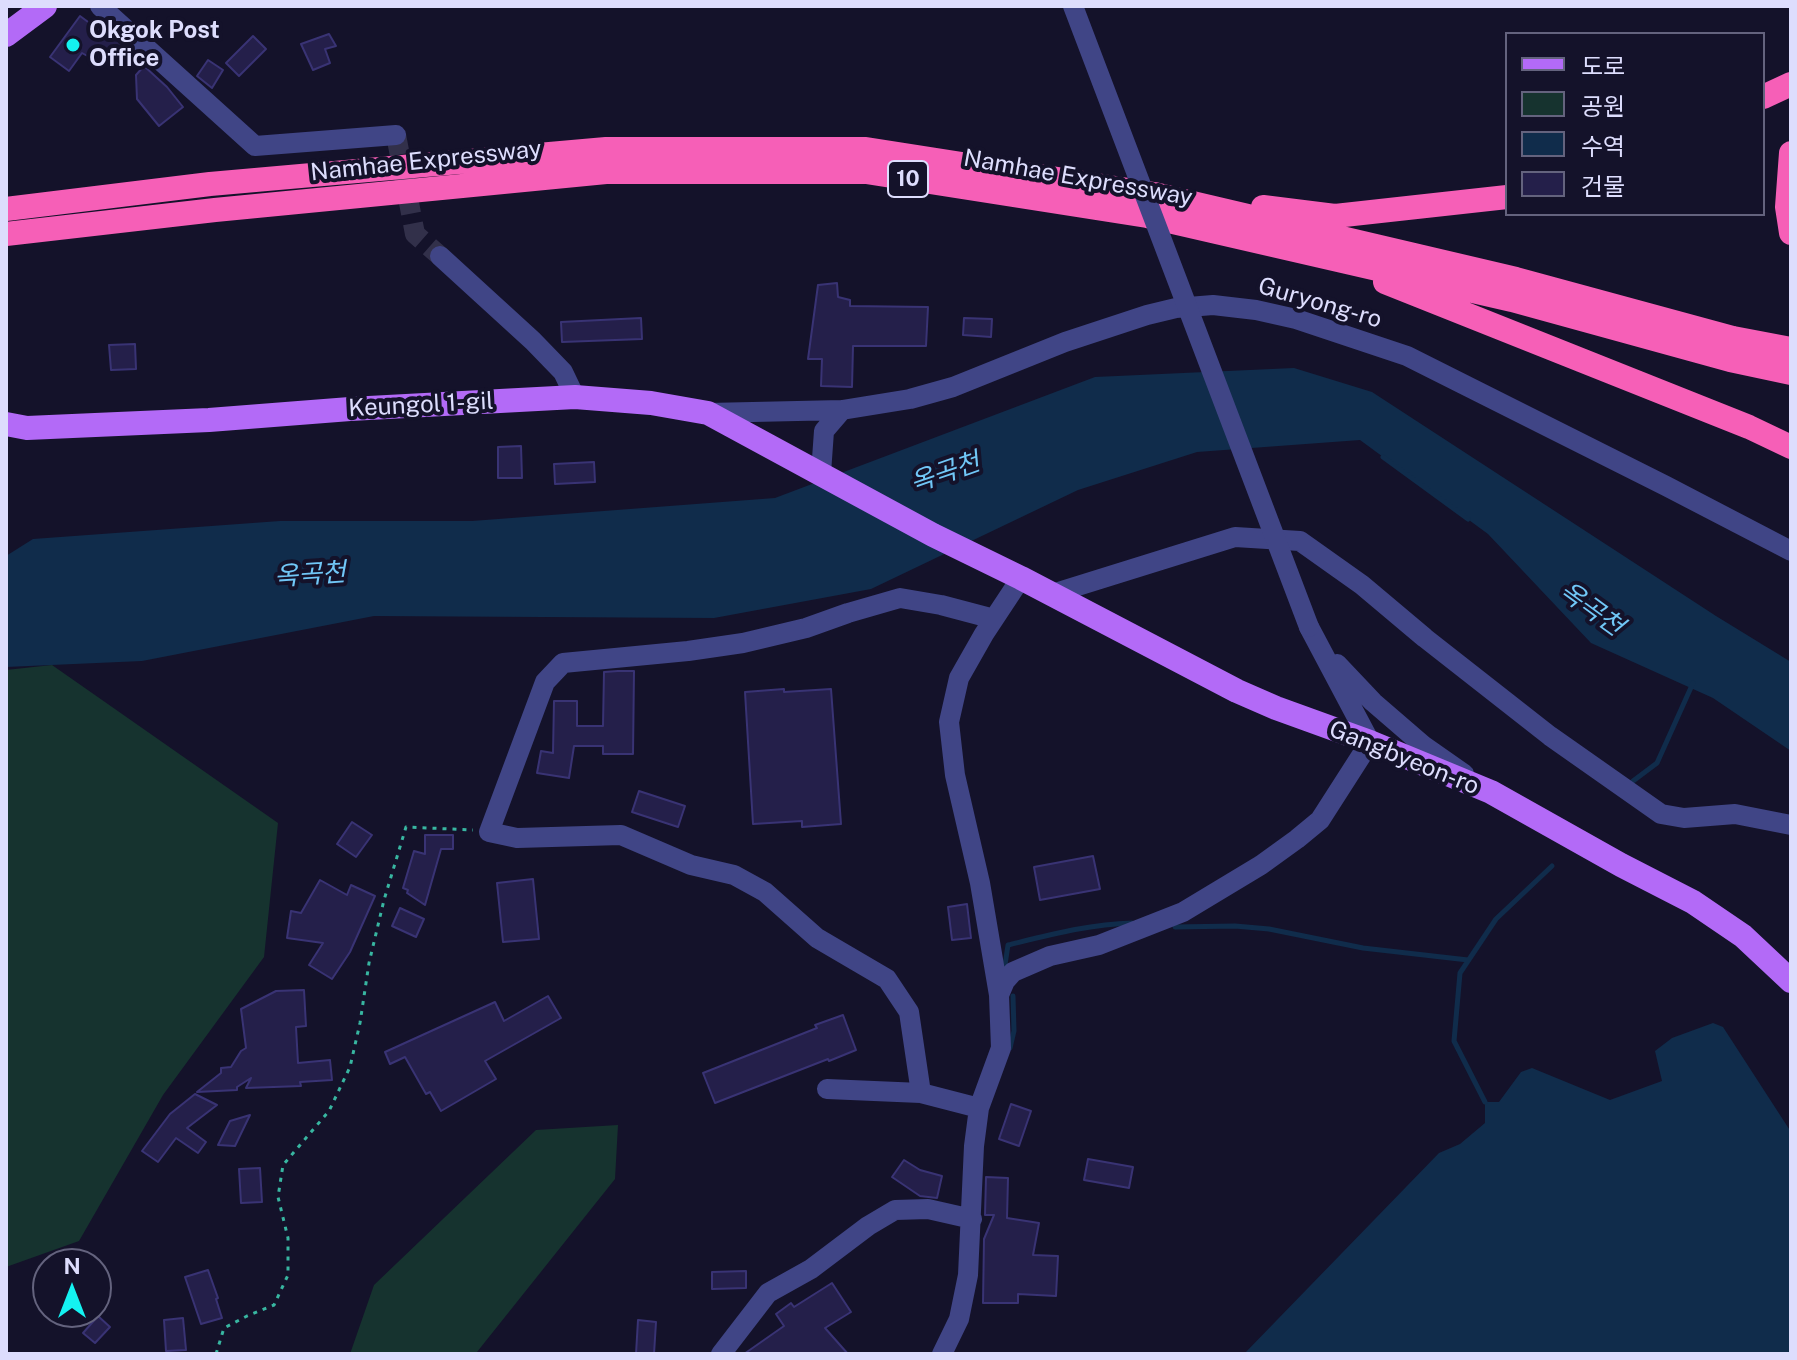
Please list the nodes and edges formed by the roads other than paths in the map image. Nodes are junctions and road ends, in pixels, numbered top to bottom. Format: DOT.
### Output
graph roads {
  1 [pos="45,6"];
  2 [pos="100,6"];
  3 [pos="1073,6"];
  4 [pos="6,35"];
  5 [pos="1791,84"];
  6 [pos="1765,96"];
  7 [pos="396,135"];
  8 [pos="1791,153"];
  9 [pos="1154,194"];
  10 [pos="1505,197"];
  11 [pos="6,209"];
  12 [pos="1791,233"];
  13 [pos="6,234"];
  14 [pos="1316,254"];
  15 [pos="440,256"];
  16 [pos="1791,349"];
  17 [pos="1791,373"];
  18 [pos="575,397"];
  19 [pos="842,410"];
  20 [pos="708,413"];
  21 [pos="6,424"];
  22 [pos="1791,447"];
  23 [pos="821,473"];
  24 [pos="1791,551"];
  25 [pos="997,567"];
  26 [pos="1021,578"];
  27 [pos="1052,594"];
  28 [pos="994,619"];
  29 [pos="1314,635"];
  30 [pos="1370,742"];
  31 [pos="1491,792"];
  32 [pos="1791,825"];
  33 [pos="1791,981"];
  34 [pos="999,995"];
  35 [pos="827,1089"];
  36 [pos="921,1093"];
  37 [pos="979,1108"];
  38 [pos="972,1219"];
  39 [pos="721,1354"];
  40 [pos="942,1354"];
  1 -- 4 [label="main road"];
  2 -- 7 [label="street"];
  3 -- 29 [label="street, bridge"];
  5 -- 6 [label="highway"];
  8 -- 12 [label="highway"];
  9 -- 10 [label="highway"];
  9 -- 11 [label="highway, Namhae Expressway / 10"];
  9 -- 16 [label="highway, Namhae Expressway / 10"];
  13 -- 14 [label="highway, Namhae Expressway / 10"];
  14 -- 17 [label="highway, Namhae Expressway / 10"];
  14 -- 22 [label="highway"];
  15 -- 18 [label="street"];
  18 -- 20 [label="main road, Keungol 1-gil"];
  18 -- 21 [label="main road, Keungol 1-gil"];
  19 -- 20 [label="street, Guryong-ro"];
  19 -- 23 [label="street"];
  19 -- 24 [label="street, Guryong-ro"];
  20 -- 23 [label="main road, Keungol 1-gil"];
  23 -- 25 [label="main road, Keungol 1-gil"];
  25 -- 26 [label="main road, Gangbyeon-ro"];
  26 -- 27 [label="main road, Gangbyeon-ro"];
  26 -- 28 [label="street"];
  27 -- 30 [label="main road, Gangbyeon-ro"];
  27 -- 32 [label="street"];
  28 -- 34 [label="street"];
  28 -- 36 [label="street"];
  29 -- 30 [label="street"];
  29 -- 31 [label="street"];
  30 -- 31 [label="main road, Gangbyeon-ro"];
  30 -- 34 [label="street"];
  31 -- 33 [label="main road, Gangbyeon-ro"];
  34 -- 37 [label="street"];
  35 -- 36 [label="street"];
  36 -- 37 [label="street"];
  37 -- 38 [label="street"];
  38 -- 39 [label="street"];
  38 -- 40 [label="street"];
}
